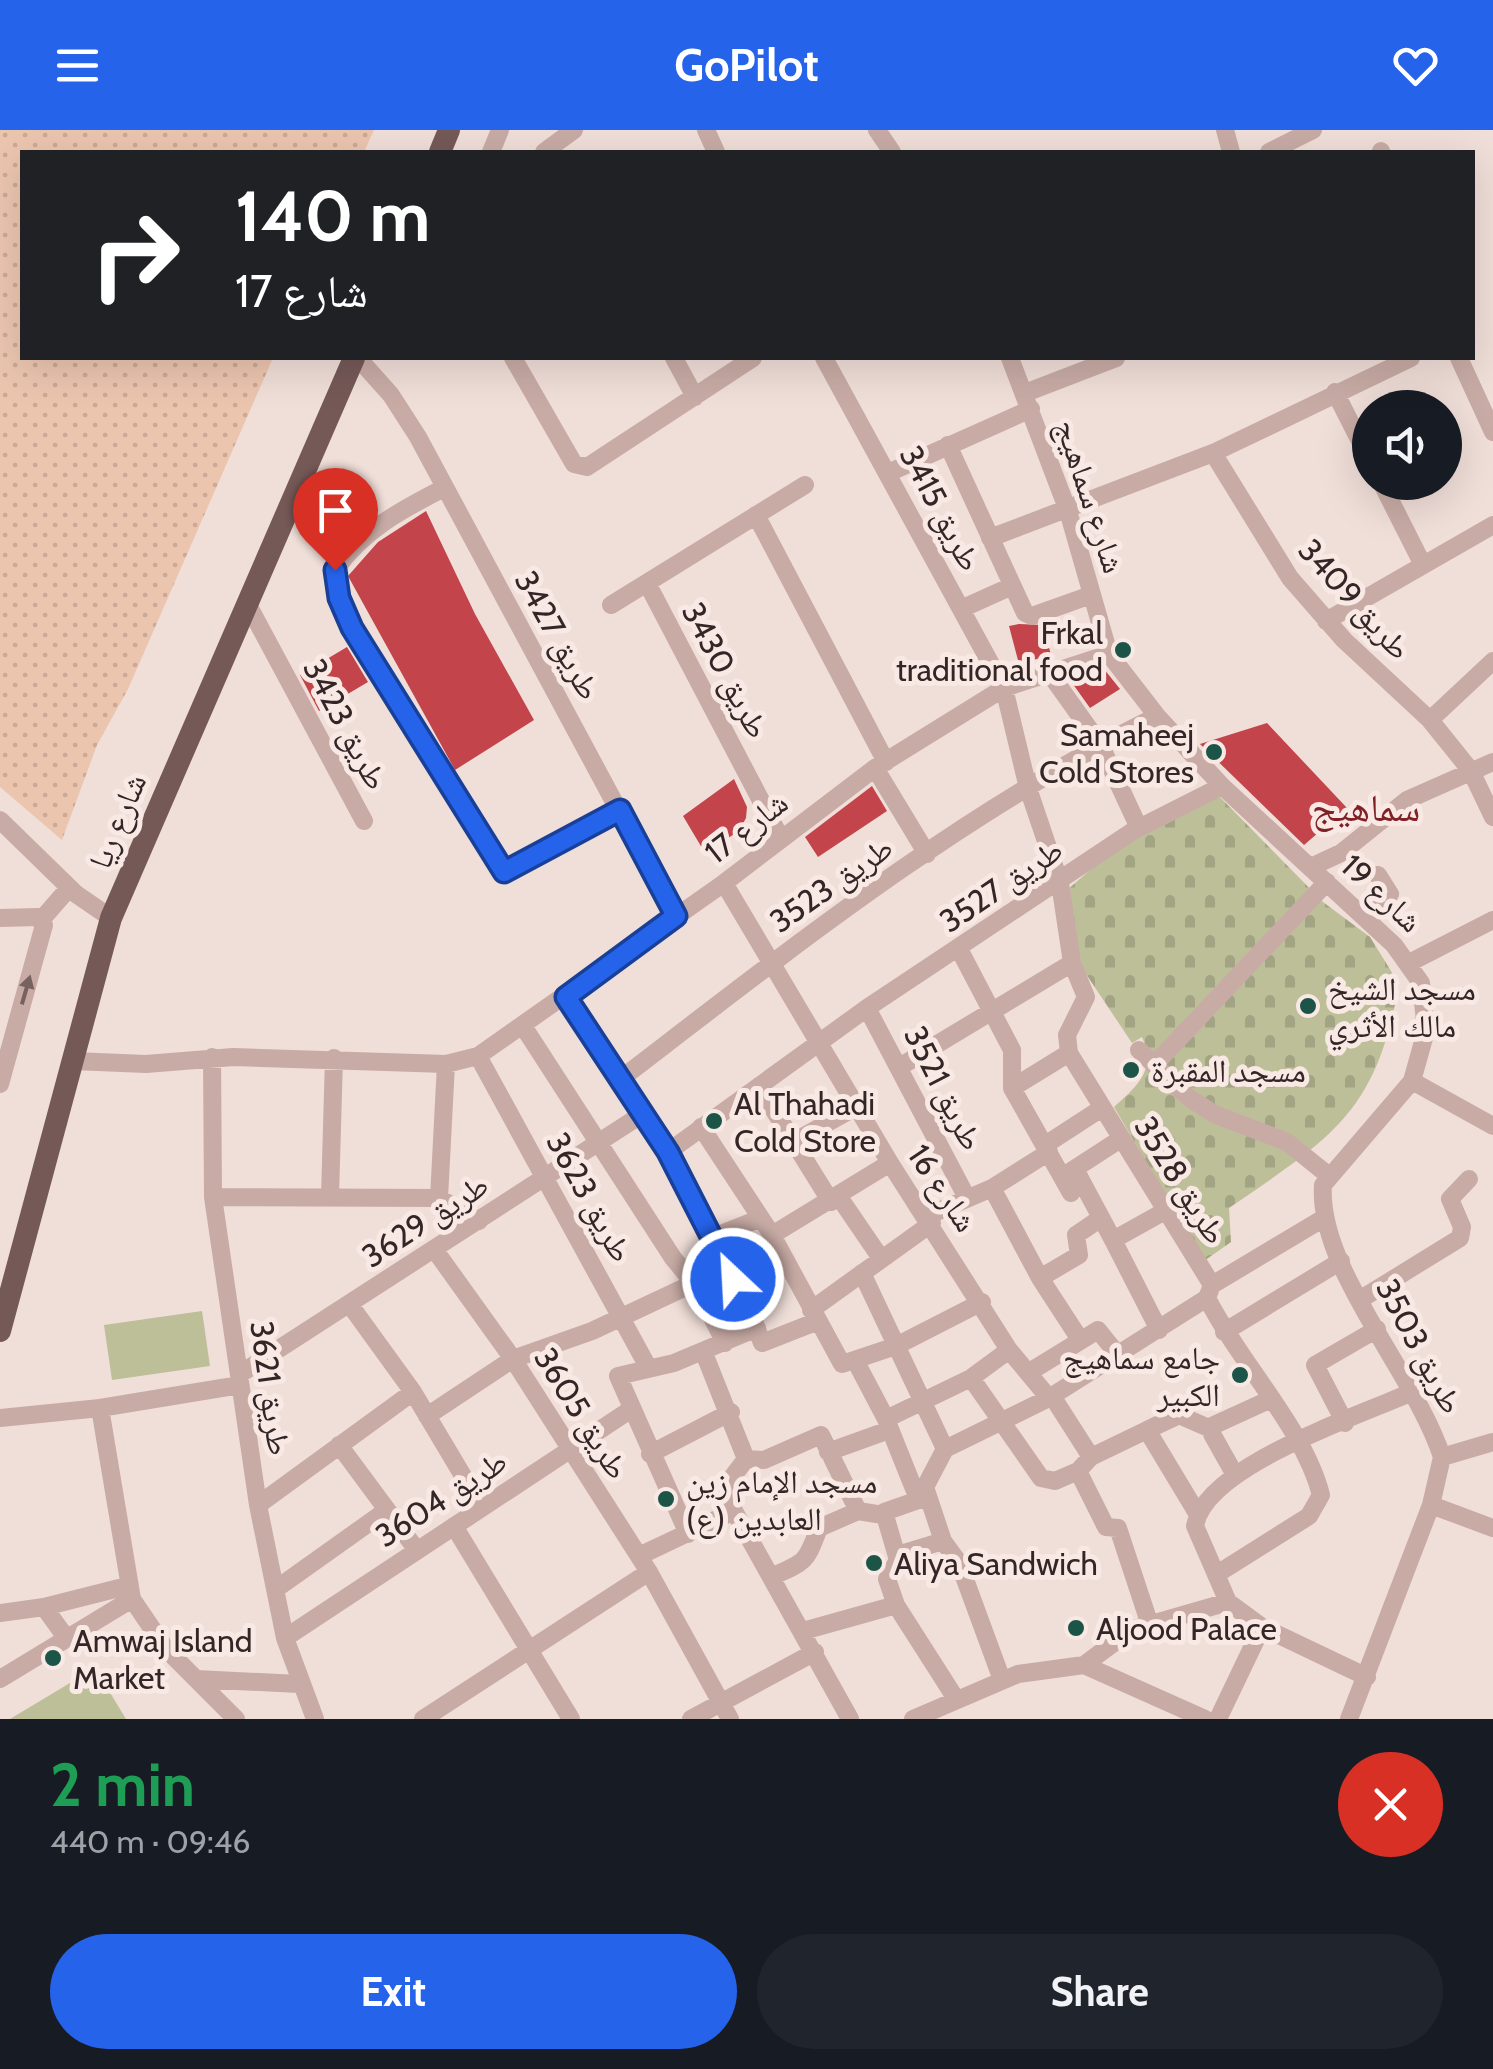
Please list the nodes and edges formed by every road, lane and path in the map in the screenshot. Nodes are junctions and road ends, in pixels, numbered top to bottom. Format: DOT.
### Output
graph roads {
  1 [pos="574,130"];
  2 [pos="1313,130"];
  3 [pos="547,150"];
  4 [pos="1273,150"];
  5 [pos="355,360"];
  6 [pos="358,360"];
  7 [pos="514,360"];
  8 [pos="675,360"];
  9 [pos="750,360"];
  10 [pos="825,360"];
  11 [pos="1011,360"];
  12 [pos="1112,360"];
  13 [pos="1407,360"];
  14 [pos="1460,360"];
  15 [pos="1335,392"];
  16 [pos="695,397"];
  17 [pos="1028,401"];
  18 [pos="1352,425"];
  19 [pos="1493,432"];
  20 [pos="948,445"];
  21 [pos="1213,453"];
  22 [pos="888,473"];
  23 [pos="806,485"];
  24 [pos="444,488"];
  25 [pos="1390,500"];
  26 [pos="1068,511"];
  27 [pos="756,516"];
  28 [pos="1493,526"];
  29 [pos="990,538"];
  30 [pos="1423,564"];
  31 [pos="647,583"];
  32 [pos="1012,586"];
  33 [pos="1091,596"];
  34 [pos="247,603"];
  35 [pos="612,605"];
  36 [pos="960,609"];
  37 [pos="1326,621"];
  38 [pos="1109,654"];
  39 [pos="1493,661"];
  40 [pos="1050,674"];
  41 [pos="1004,688"];
  42 [pos="1156,716"];
  43 [pos="1430,720"];
  44 [pos="1100,744"];
  45 [pos="1493,762"];
  46 [pos="880,765"];
  47 [pos="1470,771"];
  48 [pos="1222,786"];
  49 [pos="1028,788"];
  50 [pos="620,810"];
  51 [pos="1493,816"];
  52 [pos="0,820"];
  53 [pos="364,820"];
  54 [pos="1139,828"];
  55 [pos="780,837"];
  56 [pos="927,854"];
  57 [pos="1311,868"];
  58 [pos="1378,876"];
  59 [pos="1327,882"];
  60 [pos="724,883"];
  61 [pos="1060,883"];
  62 [pos="69,888"];
  63 [pos="676,916"];
  64 [pos="112,918"];
  65 [pos="42,919"];
  66 [pos="1493,920"];
  67 [pos="1369,921"];
  68 [pos="2,924"];
  69 [pos="960,949"];
  70 [pos="1072,962"];
  71 [pos="1410,962"];
  72 [pos="770,964"];
  73 [pos="566,997"];
  74 [pos="868,1008"];
  75 [pos="990,1012"];
  76 [pos="523,1026"];
  77 [pos="818,1044"];
  78 [pos="1139,1050"];
  79 [pos="1069,1053"];
  80 [pos="478,1056"];
  81 [pos="212,1057"];
  82 [pos="334,1058"];
  83 [pos="72,1061"];
  84 [pos="446,1064"];
  85 [pos="1154,1065"];
  86 [pos="901,1066"];
  87 [pos="1412,1080"];
  88 [pos="618,1081"];
  89 [pos="0,1084"];
  90 [pos="759,1086"];
  91 [pos="1012,1088"];
  92 [pos="856,1107"];
  93 [pos="1102,1108"];
  94 [pos="640,1115"];
  95 [pos="1493,1125"];
  96 [pos="702,1126"];
  97 [pos="1119,1140"];
  98 [pos="794,1141"];
  99 [pos="598,1143"];
  100 [pos="1047,1148"];
  101 [pos="668,1152"];
  102 [pos="890,1164"];
  103 [pos="1328,1174"];
  104 [pos="546,1178"];
  105 [pos="1069,1180"];
  106 [pos="1469,1180"];
  107 [pos="992,1188"];
  108 [pos="330,1196"];
  109 [pos="966,1196"];
  110 [pos="213,1197"];
  111 [pos="440,1198"];
  112 [pos="835,1199"];
  113 [pos="1165,1210"];
  114 [pos="761,1218"];
  115 [pos="1100,1218"];
  116 [pos="1324,1218"];
  117 [pos="930,1219"];
  118 [pos="480,1220"];
  119 [pos="772,1235"];
  120 [pos="714,1237"];
  121 [pos="1113,1240"];
  122 [pos="434,1250"];
  123 [pos="880,1257"];
  124 [pos="1342,1261"];
  125 [pos="728,1267"];
  126 [pos="862,1273"];
  127 [pos="1040,1278"];
  128 [pos="696,1286"];
  129 [pos="1209,1292"];
  130 [pos="1362,1299"];
  131 [pos="982,1302"];
  132 [pos="350,1305"];
  133 [pos="814,1315"];
  134 [pos="622,1316"];
  135 [pos="757,1328"];
  136 [pos="1377,1329"];
  137 [pos="1159,1330"];
  138 [pos="0,1332"];
  139 [pos="1224,1332"];
  140 [pos="1080,1338"];
  141 [pos="725,1343"];
  142 [pos="896,1346"];
  143 [pos="1009,1350"];
  144 [pos="704,1353"];
  145 [pos="1118,1355"];
  146 [pos="513,1359"];
  147 [pos="856,1362"];
  148 [pos="648,1367"];
  149 [pos="1031,1371"];
  150 [pos="971,1378"];
  151 [pos="240,1379"];
  152 [pos="413,1392"];
  153 [pos="1412,1392"];
  154 [pos="1051,1397"];
  155 [pos="919,1400"];
  156 [pos="1269,1400"];
  157 [pos="100,1408"];
  158 [pos="630,1410"];
  159 [pos="730,1412"];
  160 [pos="427,1416"];
  161 [pos="0,1418"];
  162 [pos="1000,1419"];
  163 [pos="1345,1422"];
  164 [pos="887,1424"];
  165 [pos="1211,1429"];
  166 [pos="1146,1430"];
  167 [pos="1493,1442"];
  168 [pos="1297,1444"];
  169 [pos="339,1445"];
  170 [pos="945,1449"];
  171 [pos="570,1452"];
  172 [pos="828,1452"];
  173 [pos="650,1454"];
  174 [pos="1442,1457"];
  175 [pos="746,1459"];
  176 [pos="1085,1464"];
  177 [pos="1235,1475"];
  178 [pos="922,1498"];
  179 [pos="258,1505"];
  180 [pos="1431,1505"];
  181 [pos="481,1506"];
  182 [pos="387,1510"];
  183 [pos="734,1511"];
  184 [pos="858,1511"];
  185 [pos="1197,1513"];
  186 [pos="883,1514"];
  187 [pos="454,1526"];
  188 [pos="1493,1528"];
  189 [pos="688,1534"];
  190 [pos="943,1541"];
  191 [pos="416,1548"];
  192 [pos="898,1555"];
  193 [pos="644,1564"];
  194 [pos="1217,1574"];
  195 [pos="772,1576"];
  196 [pos="276,1590"];
  197 [pos="129,1592"];
  198 [pos="1228,1602"];
  199 [pos="896,1604"];
  200 [pos="44,1607"];
  201 [pos="0,1612"];
  202 [pos="1149,1622"];
  203 [pos="1262,1627"];
  204 [pos="803,1631"];
  205 [pos="285,1638"];
  206 [pos="67,1639"];
  207 [pos="530,1651"];
  208 [pos="814,1652"];
  209 [pos="1084,1666"];
  210 [pos="1367,1678"];
  211 [pos="0,1679"];
  212 [pos="196,1679"];
  213 [pos="1002,1680"];
  214 [pos="299,1684"];
  215 [pos="956,1698"];
  216 [pos="726,1711"];
  217 [pos="1356,1716"];
  218 [pos="236,1719"];
  219 [pos="315,1719"];
  220 [pos="423,1719"];
  221 [pos="571,1719"];
  222 [pos="691,1719"];
  223 [pos="850,1719"];
  224 [pos="913,1719"];
  225 [pos="1205,1719"];
  226 [pos="1218,1719"];
  1 -- 3 [label="street"];
  2 -- 4 [label="street"];
  5 -- 34 [label="main road, شارع ريا"];
  6 -- 24 [label="street, طريق 3427"];
  7 -- 16 [label="street"];
  8 -- 16 [label="street"];
  9 -- 16 [label="street"];
  10 -- 22 [label="street, طريق 3415"];
  11 -- 17 [label="street, شارع سماهيج"];
  12 -- 17 [label="street"];
  13 -- 15 [label="street"];
  14 -- 19 [label="street"];
  15 -- 18 [label="street"];
  15 -- 21 [label="street"];
  17 -- 20 [label="street"];
  17 -- 26 [label="street, شارع سماهيج"];
  20 -- 22 [label="street"];
  20 -- 29 [label="street"];
  21 -- 26 [label="street"];
  21 -- 37 [label="street, طريق 3409"];
  22 -- 36 [label="street, طريق 3415"];
  23 -- 27 [label="street, طريق 3430"];
  24 -- 50 [label="street, طريق 3427"];
  24 -- 50 [label="street"];
  25 -- 30 [label="street"];
  26 -- 29 [label="street"];
  26 -- 33 [label="street, شارع سماهيج"];
  27 -- 31 [label="street, طريق 3430"];
  27 -- 46 [label="street"];
  28 -- 30 [label="street"];
  29 -- 32 [label="street"];
  30 -- 37 [label="street"];
  31 -- 35 [label="street, طريق 3430"];
  31 -- 55 [label="street, طريق 3430"];
  32 -- 33 [label="street"];
  32 -- 36 [label="street"];
  33 -- 38 [label="street, شارع سماهيج"];
  34 -- 53 [label="street, طريق 3423"];
  34 -- 64 [label="main road, شارع ريا"];
  36 -- 41 [label="street, طريق 3415"];
  37 -- 43 [label="street, طريق 3409"];
  38 -- 40 [label="street, شارع 17"];
  38 -- 42 [label="street, شارع 19"];
  39 -- 43 [label="street"];
  40 -- 41 [label="street, شارع 17"];
  40 -- 44 [label="street"];
  41 -- 46 [label="street, شارع 17"];
  41 -- 49 [label="street, طريق 3415"];
  42 -- 44 [label="street, طريق 3523"];
  42 -- 48 [label="street, شارع 19"];
  43 -- 47 [label="street, طريق 3409"];
  44 -- 49 [label="street, طريق 3523"];
  44 -- 54 [label="street"];
  45 -- 47 [label="street"];
  46 -- 55 [label="street, شارع 17"];
  46 -- 56 [label="street, طريق 3523"];
  47 -- 51 [label="street, طريق 3409"];
  47 -- 57 [label="street"];
  48 -- 54 [label="street, طريق 3527"];
  48 -- 57 [label="street, شارع 19"];
  49 -- 56 [label="street, طريق 3523"];
  49 -- 61 [label="street, طريق 3415"];
  50 -- 63 [label="street, طريق 3427"];
  52 -- 62 [label="street"];
  54 -- 61 [label="street, طريق 3527"];
  55 -- 60 [label="street, شارع 17"];
  56 -- 72 [label="street, طريق 3523"];
  57 -- 59 [label="street, شارع 19"];
  58 -- 67 [label="street"];
  59 -- 67 [label="street, شارع 19"];
  59 -- 85 [label="street"];
  60 -- 63 [label="street, شارع 17"];
  60 -- 72 [label="street, شارع 16"];
  61 -- 69 [label="street, طريق 3527"];
  61 -- 70 [label="street"];
  62 -- 64 [label="street"];
  62 -- 65 [label="street"];
  63 -- 73 [label="street, شارع 17"];
  64 -- 83 [label="main road, شارع ريا"];
  65 -- 68 [label="street"];
  89 -- 65 [label="street, one-way"];
  66 -- 71 [label="street"];
  67 -- 71 [label="street, شارع 19"];
  69 -- 74 [label="street, طريق 3527"];
  69 -- 75 [label="street"];
  70 -- 75 [label="street"];
  70 -- 79 [label="street"];
  71 -- 87 [label="street, شارع 19"];
  72 -- 77 [label="street, شارع 16"];
  72 -- 88 [label="street, طريق 3523"];
  73 -- 76 [label="street, شارع 17"];
  73 -- 88 [label="street"];
  74 -- 77 [label="street, طريق 3527"];
  74 -- 86 [label="street, طريق 3521"];
  75 -- 86 [label="street"];
  75 -- 91 [label="street"];
  76 -- 80 [label="street, شارع 17"];
  76 -- 99 [label="street"];
  77 -- 90 [label="street"];
  77 -- 92 [label="street, شارع 16"];
  78 -- 85 [label="street"];
  79 -- 91 [label="street"];
  79 -- 93 [label="street, طريق 3528"];
  80 -- 84 [label="street, شارع 17"];
  80 -- 104 [label="street, طريق 3623"];
  81 -- 82 [label="street, شارع 17"];
  81 -- 83 [label="street, شارع 17"];
  81 -- 110 [label="street, طريق 3621"];
  82 -- 84 [label="street, شارع 17"];
  82 -- 108 [label="street"];
  83 -- 138 [label="main road, شارع ريا"];
  84 -- 111 [label="street"];
  85 -- 103 [label="street"];
  86 -- 109 [label="street, طريق 3521"];
  87 -- 95 [label="street"];
  87 -- 103 [label="street, شارع 19"];
  88 -- 94 [label="street"];
  90 -- 96 [label="street"];
  90 -- 98 [label="street"];
  91 -- 100 [label="street"];
  92 -- 98 [label="street"];
  92 -- 102 [label="street, شارع 16"];
  93 -- 97 [label="street, طريق 3528"];
  93 -- 100 [label="street, طريق 3521"];
  94 -- 99 [label="street, طريق 3629"];
  94 -- 101 [label="street"];
  96 -- 101 [label="street"];
  96 -- 114 [label="street"];
  97 -- 105 [label="street"];
  97 -- 113 [label="street, طريق 3528"];
  98 -- 112 [label="street"];
  99 -- 104 [label="street, طريق 3629"];
  99 -- 128 [label="street"];
  100 -- 105 [label="street"];
  100 -- 107 [label="street, طريق 3521"];
  101 -- 120 [label="street"];
  102 -- 112 [label="street"];
  102 -- 117 [label="street, شارع 16"];
  103 -- 116 [label="street"];
  104 -- 118 [label="street, طريق 3629"];
  104 -- 134 [label="street, طريق 3623"];
  105 -- 115 [label="street"];
  106 -- 130 [label="street"];
  107 -- 109 [label="street, طريق 3521"];
  107 -- 127 [label="street"];
  108 -- 110 [label="street"];
  108 -- 111 [label="street"];
  109 -- 117 [label="street, طريق 3521"];
  110 -- 151 [label="street, طريق 3621"];
  111 -- 118 [label="street"];
  112 -- 119 [label="street"];
  112 -- 123 [label="street"];
  113 -- 121 [label="street"];
  113 -- 129 [label="street, طريق 3528"];
  114 -- 119 [label="street"];
  114 -- 120 [label="street"];
  115 -- 121 [label="street"];
  115 -- 127 [label="street"];
  116 -- 124 [label="street, طريق 3503"];
  116 -- 129 [label="street"];
  117 -- 123 [label="street, طريق 3521"];
  117 -- 131 [label="street, شارع 16"];
  118 -- 122 [label="street, طريق 3629"];
  119 -- 133 [label="street"];
  120 -- 125 [label="street"];
  121 -- 137 [label="street"];
  122 -- 132 [label="street, طريق 3629"];
  122 -- 146 [label="street, طريق 3605"];
  123 -- 126 [label="street, طريق 3521"];
  124 -- 130 [label="street, طريق 3503"];
  124 -- 139 [label="street"];
  125 -- 128 [label="street"];
  125 -- 135 [label="street"];
  126 -- 133 [label="street, طريق 3521"];
  126 -- 142 [label="street"];
  127 -- 140 [label="street"];
  128 -- 134 [label="street"];
  128 -- 141 [label="street"];
  129 -- 137 [label="street"];
  129 -- 139 [label="street, طريق 3528"];
  130 -- 136 [label="street, طريق 3503"];
  131 -- 142 [label="street"];
  131 -- 143 [label="street, شارع 16"];
  132 -- 151 [label="street, طريق 3629"];
  132 -- 152 [label="street"];
  133 -- 135 [label="street, طريق 3521"];
  133 -- 147 [label="street"];
  134 -- 146 [label="street"];
  134 -- 148 [label="street, طريق 3623"];
  135 -- 141 [label="street"];
  136 -- 153 [label="street, طريق 3503"];
  136 -- 163 [label="street"];
  137 -- 145 [label="street"];
  139 -- 156 [label="street, طريق 3528"];
  140 -- 145 [label="street"];
  140 -- 149 [label="street"];
  141 -- 144 [label="street"];
  142 -- 147 [label="street"];
  142 -- 155 [label="street"];
  143 -- 149 [label="street, شارع 16"];
  143 -- 150 [label="street"];
  144 -- 148 [label="street"];
  144 -- 159 [label="street"];
  145 -- 154 [label="street"];
  146 -- 160 [label="street"];
  146 -- 171 [label="street, طريق 3605"];
  147 -- 164 [label="street"];
  148 -- 158 [label="street"];
  149 -- 154 [label="street, شارع 16"];
  150 -- 155 [label="street"];
  150 -- 162 [label="street"];
  151 -- 157 [label="street, طريق 3629"];
  151 -- 179 [label="street, طريق 3621"];
  152 -- 160 [label="street"];
  152 -- 169 [label="street"];
  153 -- 163 [label="street"];
  153 -- 174 [label="street, طريق 3503"];
  154 -- 162 [label="street"];
  154 -- 176 [label="street, شارع 16"];
  155 -- 164 [label="street"];
  155 -- 170 [label="street"];
  156 -- 165 [label="street"];
  156 -- 168 [label="street, طريق 3528"];
  157 -- 161 [label="street, طريق 3629"];
  157 -- 197 [label="street"];
  158 -- 171 [label="street, طريق 3604"];
  158 -- 173 [label="street"];
  159 -- 173 [label="street"];
  159 -- 175 [label="street"];
  160 -- 181 [label="street"];
  162 -- 170 [label="street"];
  162 -- 176 [label="street"];
  163 -- 168 [label="street"];
  164 -- 172 [label="street"];
  164 -- 178 [label="street"];
  165 -- 166 [label="street"];
  165 -- 177 [label="street"];
  166 -- 176 [label="street"];
  166 -- 185 [label="street"];
  167 -- 174 [label="street"];
  168 -- 177 [label="street"];
  168 -- 194 [label="street, طريق 3528"];
  169 -- 179 [label="street"];
  169 -- 182 [label="street"];
  170 -- 178 [label="street"];
  171 -- 181 [label="street, طريق 3604"];
  171 -- 193 [label="street, طريق 3605"];
  172 -- 175 [label="street"];
  172 -- 184 [label="street"];
  173 -- 189 [label="street"];
  174 -- 180 [label="street, طريق 3503"];
  175 -- 183 [label="street"];
  176 -- 202 [label="street, شارع 16"];
  177 -- 185 [label="street"];
  178 -- 186 [label="street"];
  178 -- 190 [label="street"];
  179 -- 196 [label="street, طريق 3621"];
  180 -- 188 [label="street"];
  180 -- 210 [label="street, طريق 3503"];
  181 -- 187 [label="street, طريق 3604"];
  182 -- 191 [label="street"];
  182 -- 196 [label="street"];
  183 -- 189 [label="street"];
  183 -- 195 [label="street"];
  184 -- 186 [label="street"];
  184 -- 195 [label="street"];
  185 -- 194 [label="street"];
  186 -- 192 [label="street"];
  187 -- 191 [label="street, طريق 3604"];
  187 -- 207 [label="street"];
  189 -- 193 [label="street"];
  190 -- 192 [label="street"];
  190 -- 213 [label="street"];
  191 -- 205 [label="street, طريق 3604"];
  192 -- 199 [label="street"];
  193 -- 207 [label="street"];
  193 -- 216 [label="street, طريق 3605"];
  194 -- 198 [label="street"];
  195 -- 204 [label="street"];
  196 -- 205 [label="street, طريق 3621"];
  197 -- 200 [label="street"];
  197 -- 206 [label="street"];
  197 -- 212 [label="street"];
  198 -- 202 [label="street"];
  198 -- 203 [label="street"];
  199 -- 204 [label="street"];
  199 -- 215 [label="street"];
  200 -- 201 [label="street"];
  200 -- 206 [label="street"];
  202 -- 209 [label="street"];
  203 -- 210 [label="street"];
  203 -- 226 [label="street"];
  204 -- 208 [label="street"];
  205 -- 214 [label="street, طريق 3621"];
  206 -- 211 [label="street"];
  207 -- 220 [label="street"];
  207 -- 221 [label="street"];
  208 -- 216 [label="street"];
  208 -- 223 [label="street"];
  209 -- 213 [label="street"];
  209 -- 225 [label="street"];
  210 -- 217 [label="street, طريق 3503"];
  212 -- 214 [label="street"];
  212 -- 218 [label="street"];
  213 -- 215 [label="street"];
  214 -- 219 [label="street, طريق 3621"];
  215 -- 224 [label="street"];
  216 -- 222 [label="street"];
}
